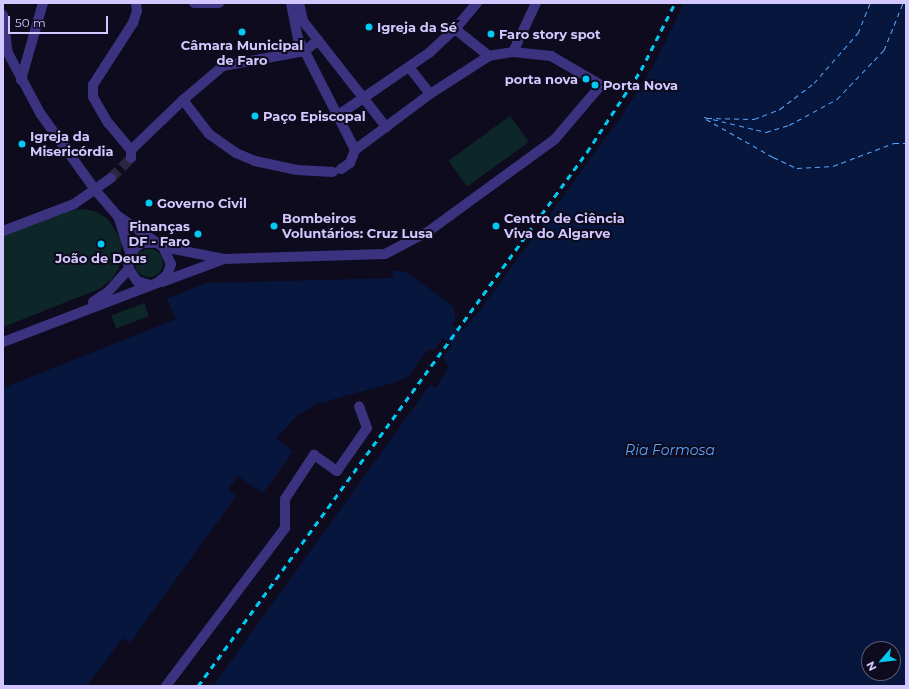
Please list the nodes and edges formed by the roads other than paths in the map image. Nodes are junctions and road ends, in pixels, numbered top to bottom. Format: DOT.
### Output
graph roads {
  1 [pos="43,3"];
  2 [pos="136,3"];
  3 [pos="194,3"];
  4 [pos="219,3"];
  5 [pos="291,3"];
  6 [pos="299,3"];
  7 [pos="477,3"];
  8 [pos="536,3"];
  9 [pos="3,16"];
  10 [pos="455,29"];
  11 [pos="318,40"];
  12 [pos="305,51"];
  13 [pos="513,52"];
  14 [pos="8,53"];
  15 [pos="489,56"];
  16 [pos="26,62"];
  17 [pos="409,67"];
  18 [pos="21,80"];
  19 [pos="430,94"];
  20 [pos="366,97"];
  21 [pos="183,100"];
  22 [pos="337,116"];
  23 [pos="386,127"];
  24 [pos="355,150"];
  25 [pos="111,178"];
  26 [pos="96,191"];
  27 [pos="118,216"];
  28 [pos="3,231"];
  29 [pos="161,245"];
  30 [pos="130,254"];
  31 [pos="224,259"];
  32 [pos="129,269"];
  33 [pos="154,284"];
  34 [pos="77,314"];
  35 [pos="3,342"];
  36 [pos="359,406"];
  37 [pos="166,686"];
  1 -- 16 [label="street"];
  2 -- 21 [label="street"];
  3 -- 4 [label="street"];
  5 -- 12 [label="street"];
  6 -- 11 [label="street"];
  7 -- 10 [label="street"];
  8 -- 13 [label="street"];
  9 -- 14 [label="street"];
  10 -- 15 [label="street"];
  10 -- 17 [label="street"];
  11 -- 12 [label="street"];
  11 -- 20 [label="street"];
  12 -- 21 [label="street"];
  12 -- 22 [label="street"];
  13 -- 15 [label="street"];
  13 -- 31 [label="street"];
  14 -- 16 [label="street"];
  14 -- 18 [label="street"];
  15 -- 19 [label="street"];
  16 -- 18 [label="street"];
  17 -- 19 [label="street"];
  17 -- 20 [label="street"];
  18 -- 26 [label="street"];
  19 -- 23 [label="street"];
  20 -- 22 [label="street"];
  20 -- 23 [label="street"];
  21 -- 24 [label="street"];
  22 -- 24 [label="street"];
  23 -- 24 [label="street"];
  25 -- 26 [label="street"];
  26 -- 27 [label="street"];
  26 -- 28 [label="street"];
  27 -- 29 [label="street"];
  27 -- 30 [label="street"];
  29 -- 30 [label="street"];
  29 -- 31 [label="street"];
  29 -- 33 [label="street"];
  30 -- 32 [label="street"];
  31 -- 33 [label="street"];
  32 -- 33 [label="street"];
  32 -- 34 [label="street"];
  33 -- 34 [label="street"];
  34 -- 35 [label="street"];
  36 -- 37 [label="street"];
}
